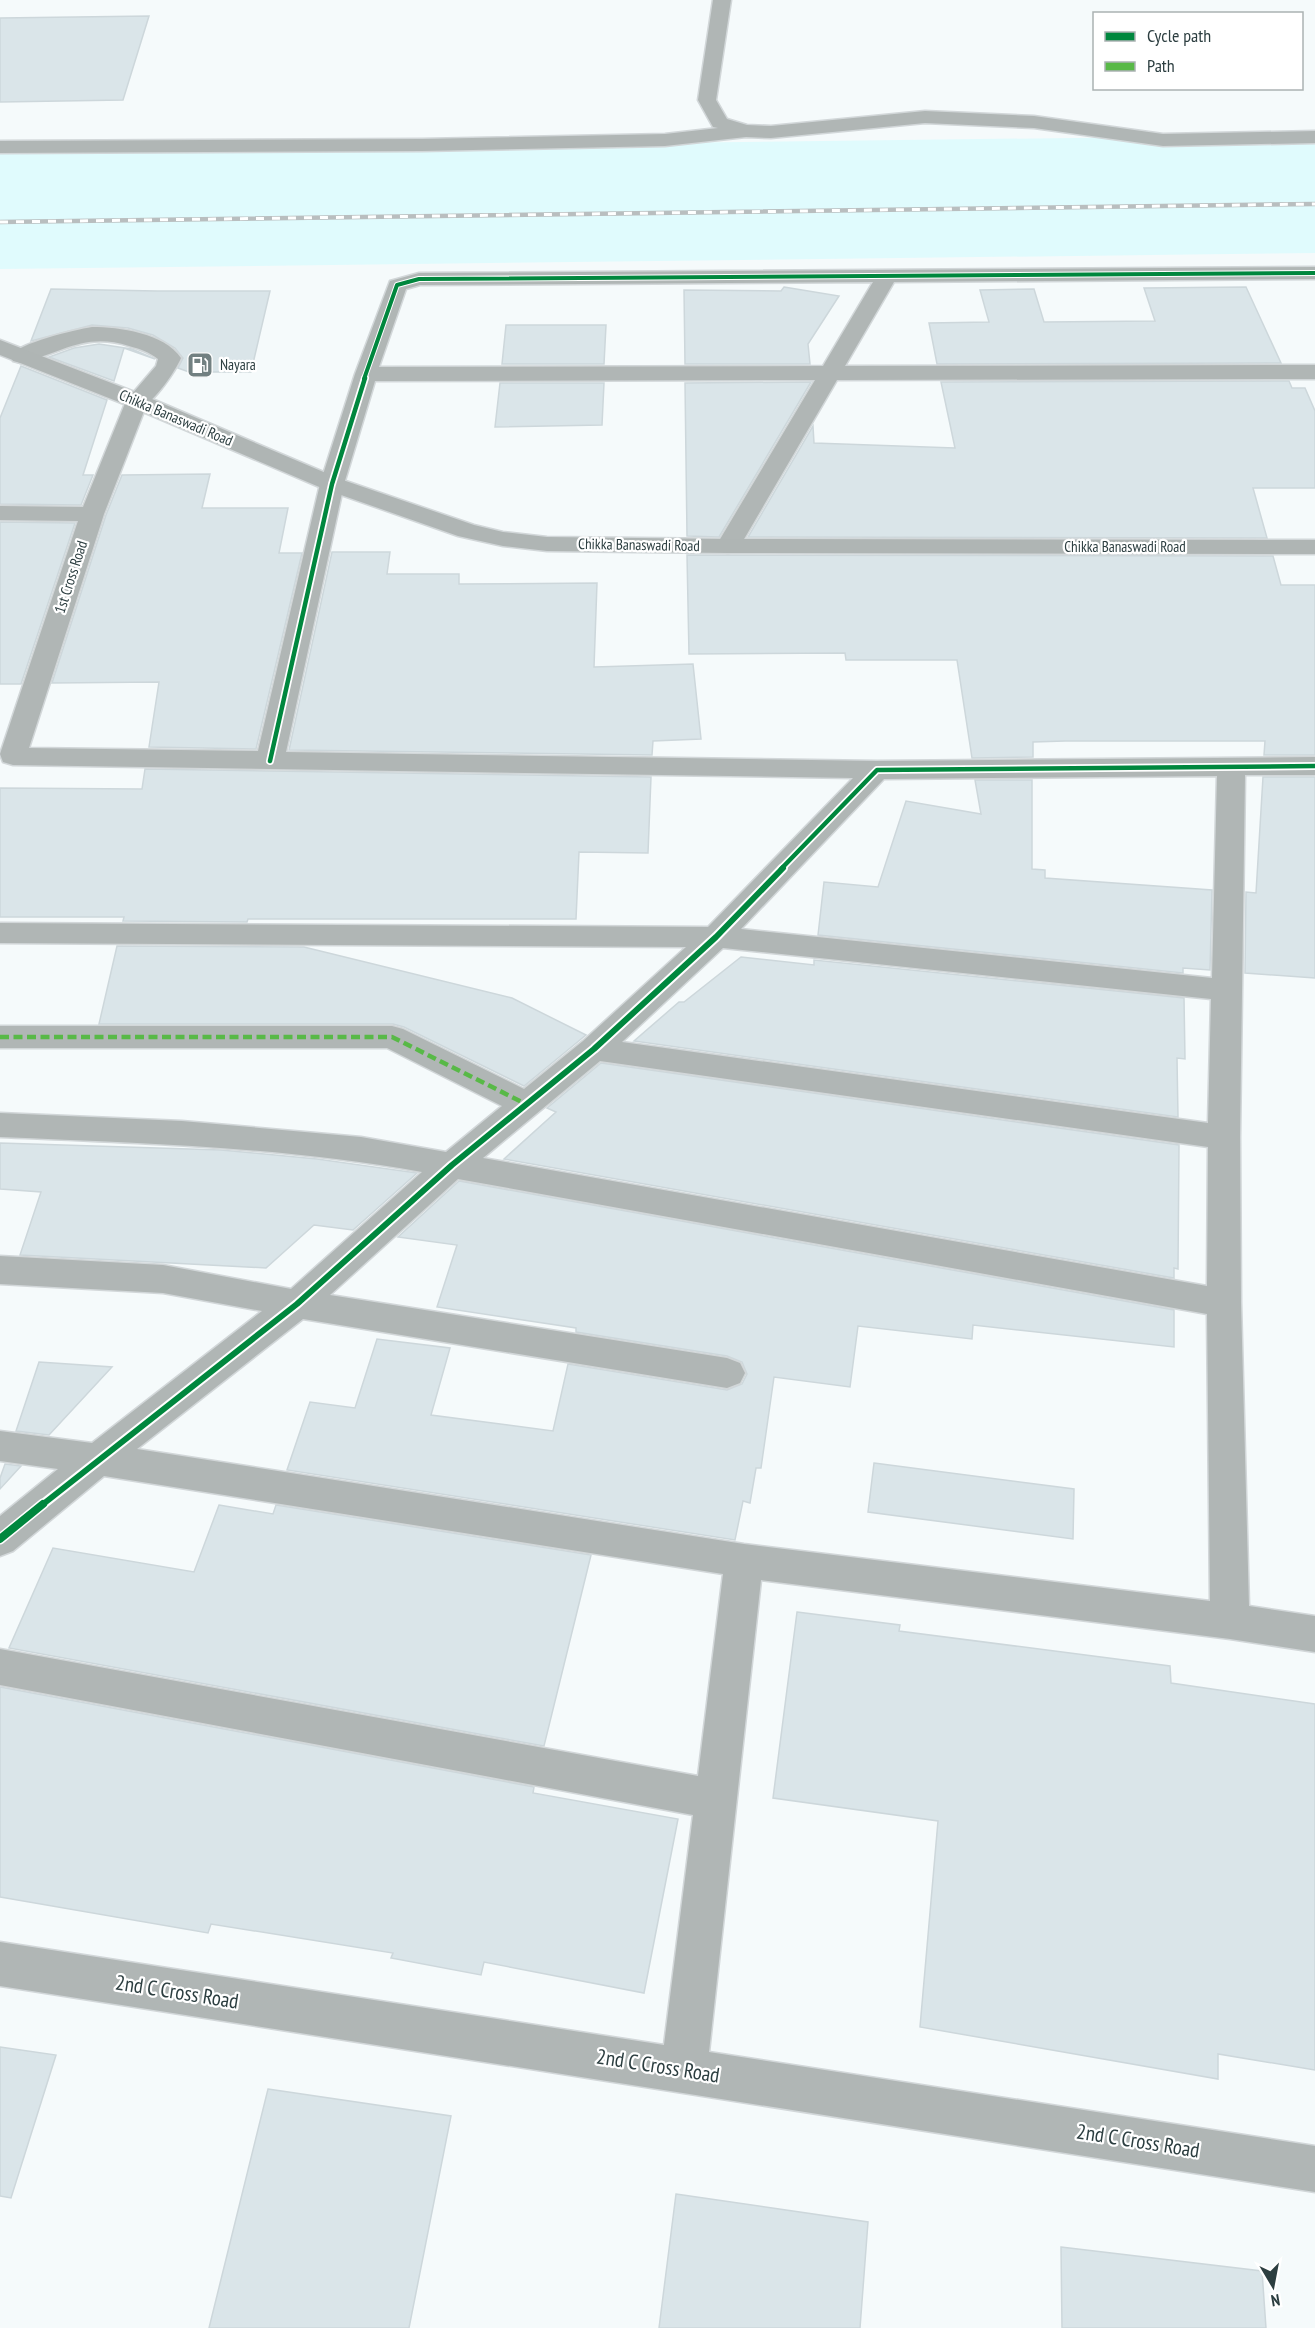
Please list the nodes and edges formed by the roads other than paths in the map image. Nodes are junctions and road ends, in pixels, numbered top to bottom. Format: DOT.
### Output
graph roads {
  1 [pos="722,0"];
  2 [pos="746,131"];
  3 [pos="1315,137"];
  4 [pos="0,147"];
  5 [pos="1315,273"];
  6 [pos="887,276"];
  7 [pos="10,352"];
  8 [pos="1315,372"];
  9 [pos="828,373"];
  10 [pos="366,374"];
  11 [pos="137,401"];
  12 [pos="332,484"];
  13 [pos="0,513"];
  14 [pos="92,514"];
  15 [pos="728,546"];
  16 [pos="1315,547"];
  17 [pos="270,761"];
  18 [pos="1315,766"];
  19 [pos="1232,767"];
  20 [pos="877,770"];
  21 [pos="0,933"];
  22 [pos="716,937"];
  23 [pos="1225,990"];
  24 [pos="0,1036"];
  25 [pos="594,1049"];
  26 [pos="525,1104"];
  27 [pos="0,1125"];
  28 [pos="1224,1137"];
  29 [pos="452,1166"];
  30 [pos="0,1270"];
  31 [pos="1224,1303"];
  32 [pos="297,1304"];
  33 [pos="727,1373"];
  34 [pos="0,1446"];
  35 [pos="98,1458"];
  36 [pos="0,1539"];
  37 [pos="744,1561"];
  38 [pos="1230,1621"];
  39 [pos="1315,1634"];
  40 [pos="0,1667"];
  41 [pos="716,1799"];
  42 [pos="0,1964"];
  43 [pos="684,2070"];
  44 [pos="1315,2169"];
  1 -- 2 [label="street"];
  2 -- 3 [label="street"];
  2 -- 4 [label="street"];
  5 -- 6 [label="street"];
  6 -- 9 [label="street"];
  6 -- 10 [label="street"];
  7 -- 11 [label="main road, Chikka Banaswadi Road"];
  7 -- 11 [label="street, 1st Cross Road"];
  8 -- 9 [label="street"];
  9 -- 10 [label="street"];
  9 -- 15 [label="street"];
  10 -- 12 [label="street"];
  11 -- 12 [label="main road, Chikka Banaswadi Road"];
  11 -- 14 [label="street, 1st Cross Road"];
  12 -- 15 [label="main road, Chikka Banaswadi Road"];
  12 -- 17 [label="street"];
  13 -- 14 [label="street"];
  14 -- 17 [label="street, 1st Cross Road"];
  15 -- 16 [label="main road, Chikka Banaswadi Road"];
  17 -- 20 [label="street"];
  18 -- 19 [label="street"];
  19 -- 20 [label="street"];
  19 -- 23 [label="street"];
  20 -- 22 [label="street"];
  21 -- 22 [label="street"];
  22 -- 23 [label="street"];
  22 -- 25 [label="street"];
  23 -- 28 [label="street"];
  24 -- 26 [label="street"];
  25 -- 26 [label="street"];
  25 -- 28 [label="street"];
  26 -- 29 [label="street"];
  27 -- 29 [label="street"];
  28 -- 31 [label="street"];
  29 -- 31 [label="street"];
  29 -- 32 [label="street"];
  30 -- 32 [label="street"];
  31 -- 38 [label="street"];
  32 -- 33 [label="street"];
  32 -- 35 [label="street"];
  34 -- 35 [label="street"];
  35 -- 36 [label="street"];
  35 -- 37 [label="street"];
  37 -- 38 [label="street"];
  37 -- 41 [label="street"];
  38 -- 39 [label="street"];
  40 -- 41 [label="street"];
  41 -- 43 [label="street"];
  42 -- 43 [label="street, 2nd C Cross Road"];
  43 -- 44 [label="street, 2nd C Cross Road"];
}
